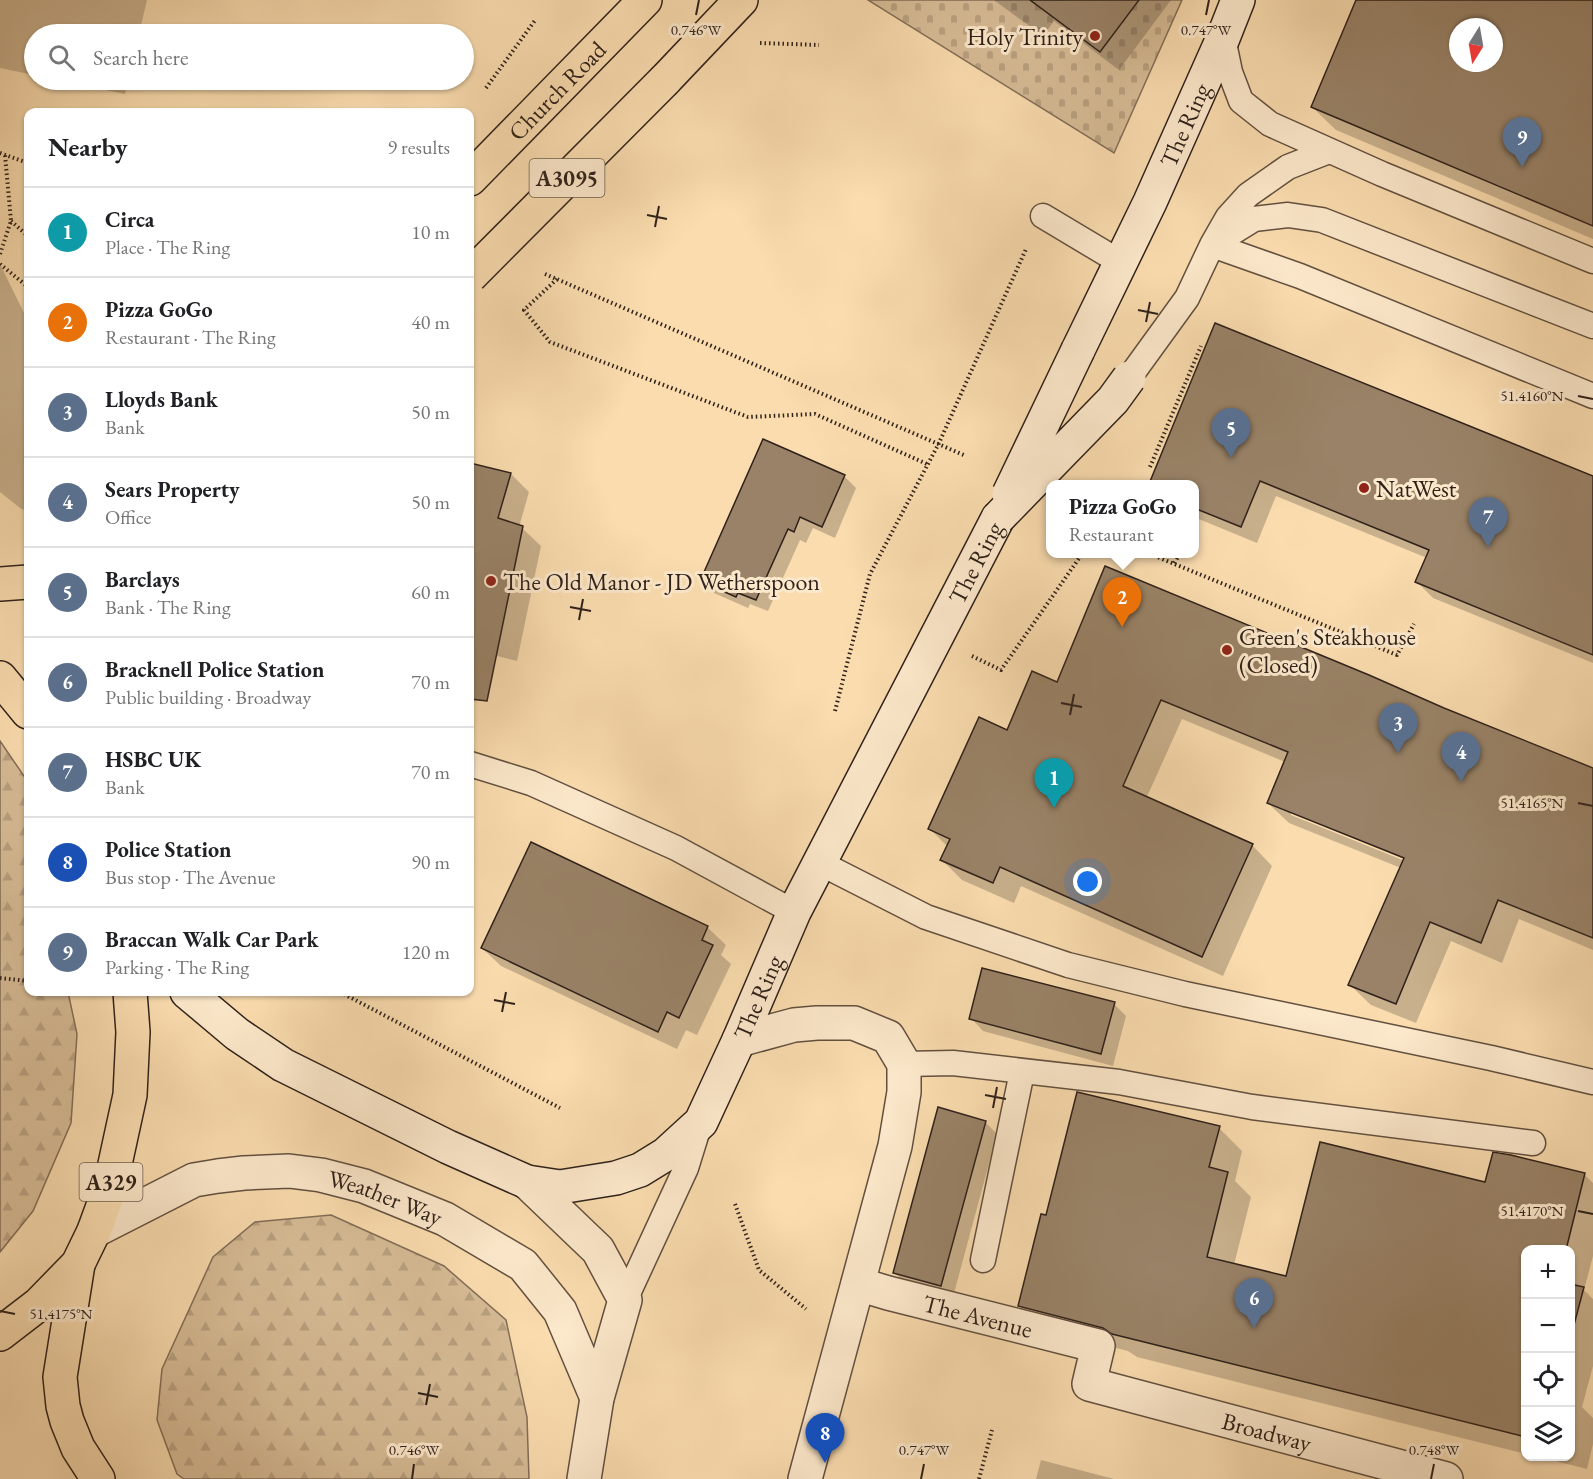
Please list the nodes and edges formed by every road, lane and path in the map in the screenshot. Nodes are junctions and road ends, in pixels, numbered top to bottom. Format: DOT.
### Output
graph roads {
  1 [pos="645,0"];
  2 [pos="741,0"];
  3 [pos="1238,0"];
  4 [pos="536,19"];
  5 [pos="1223,38"];
  6 [pos="768,43"];
  7 [pos="819,45"];
  8 [pos="486,88"];
  9 [pos="1329,151"];
  10 [pos="0,153"];
  11 [pos="6,155"];
  12 [pos="24,162"];
  13 [pos="474,175"];
  14 [pos="1043,216"];
  15 [pos="11,221"];
  16 [pos="24,232"];
  17 [pos="1029,243"];
  18 [pos="1212,245"];
  19 [pos="0,254"];
  20 [pos="1593,261"];
  21 [pos="1120,262"];
  22 [pos="0,264"];
  23 [pos="474,272"];
  24 [pos="545,274"];
  25 [pos="557,279"];
  26 [pos="24,284"];
  27 [pos="1593,326"];
  28 [pos="1203,342"];
  29 [pos="1129,378"];
  30 [pos="1593,396"];
  31 [pos="939,443"];
  32 [pos="966,456"];
  33 [pos="927,464"];
  34 [pos="1149,467"];
  35 [pos="998,518"];
  36 [pos="1079,558"];
  37 [pos="1161,558"];
  38 [pos="1177,558"];
  39 [pos="1174,563"];
  40 [pos="24,582"];
  41 [pos="0,584"];
  42 [pos="1414,624"];
  43 [pos="972,656"];
  44 [pos="0,678"];
  45 [pos="24,707"];
  46 [pos="835,711"];
  47 [pos="474,765"];
  48 [pos="820,863"];
  49 [pos="794,912"];
  50 [pos="0,978"];
  51 [pos="24,981"];
  52 [pos="130,996"];
  53 [pos="192,996"];
  54 [pos="348,996"];
  55 [pos="740,1040"];
  56 [pos="904,1064"];
  57 [pos="1022,1071"];
  58 [pos="1593,1082"];
  59 [pos="560,1108"];
  60 [pos="701,1122"];
  61 [pos="1533,1143"];
  62 [pos="527,1182"];
  63 [pos="735,1204"];
  64 [pos="94,1231"];
  65 [pos="983,1260"];
  66 [pos="78,1264"];
  67 [pos="858,1284"];
  68 [pos="625,1300"];
  69 [pos="806,1309"];
  70 [pos="0,1334"];
  71 [pos="1089,1384"];
  72 [pos="597,1398"];
  73 [pos="992,1430"];
  74 [pos="98,1479"];
  75 [pos="584,1479"];
  76 [pos="805,1479"];
  77 [pos="979,1479"];
  78 [pos="1446,1479"];
  1 -- 13 [label="main road, Church Road / A3095"];
  2 -- 23 [label="main road, A3095, bridge"];
  3 -- 5 [label="street, The Ring"];
  4 -- 8 [label="path"];
  5 -- 9 [label="lane"];
  5 -- 21 [label="street, The Ring"];
  6 -- 7 [label="path"];
  9 -- 18 [label="lane"];
  9 -- 20 [label="lane"];
  10 -- 11 [label="path"];
  11 -- 12 [label="path"];
  11 -- 15 [label="path"];
  14 -- 21 [label="lane"];
  15 -- 16 [label="path"];
  15 -- 19 [label="path"];
  17 -- 31 [label="path"];
  18 -- 27 [label="lane"];
  18 -- 29 [label="lane"];
  18 -- 30 [label="lane"];
  21 -- 35 [label="street, The Ring, bridge"];
  22 -- 26 [label="path"];
  24 -- 25 [label="path"];
  25 -- 31 [label="path"];
  25 -- 33 [label="path"];
  28 -- 34 [label="path"];
  29 -- 35 [label="street, bridge"];
  31 -- 32 [label="path"];
  31 -- 33 [label="path"];
  33 -- 46 [label="path"];
  35 -- 48 [label="street, The Ring"];
  36 -- 43 [label="path"];
  37 -- 39 [label="path"];
  38 -- 39 [label="path"];
  39 -- 42 [label="path"];
  40 -- 41 [label="main road"];
  44 -- 45 [label="main road"];
  47 -- 49 [label="lane"];
  48 -- 49 [label="street, The Ring"];
  48 -- 58 [label="lane"];
  49 -- 55 [label="street, The Ring"];
  50 -- 51 [label="path"];
  52 -- 64 [label="main road, A329"];
  53 -- 62 [label="street"];
  54 -- 59 [label="path"];
  55 -- 56 [label="street"];
  55 -- 60 [label="street, The Ring"];
  56 -- 57 [label="lane"];
  56 -- 67 [label="street"];
  57 -- 61 [label="lane"];
  57 -- 65 [label="lane"];
  60 -- 62 [label="street"];
  60 -- 68 [label="lane"];
  62 -- 68 [label="street"];
  63 -- 69 [label="path"];
  64 -- 66 [label="main road, A329"];
  64 -- 72 [label="street, Weather Way"];
  66 -- 70 [label="main road, A329"];
  66 -- 74 [label="main road, A329"];
  67 -- 71 [label="street, The Avenue"];
  67 -- 76 [label="street"];
  68 -- 72 [label="street"];
  71 -- 78 [label="street, Broadway"];
  72 -- 75 [label="street"];
  73 -- 77 [label="path"];
}
